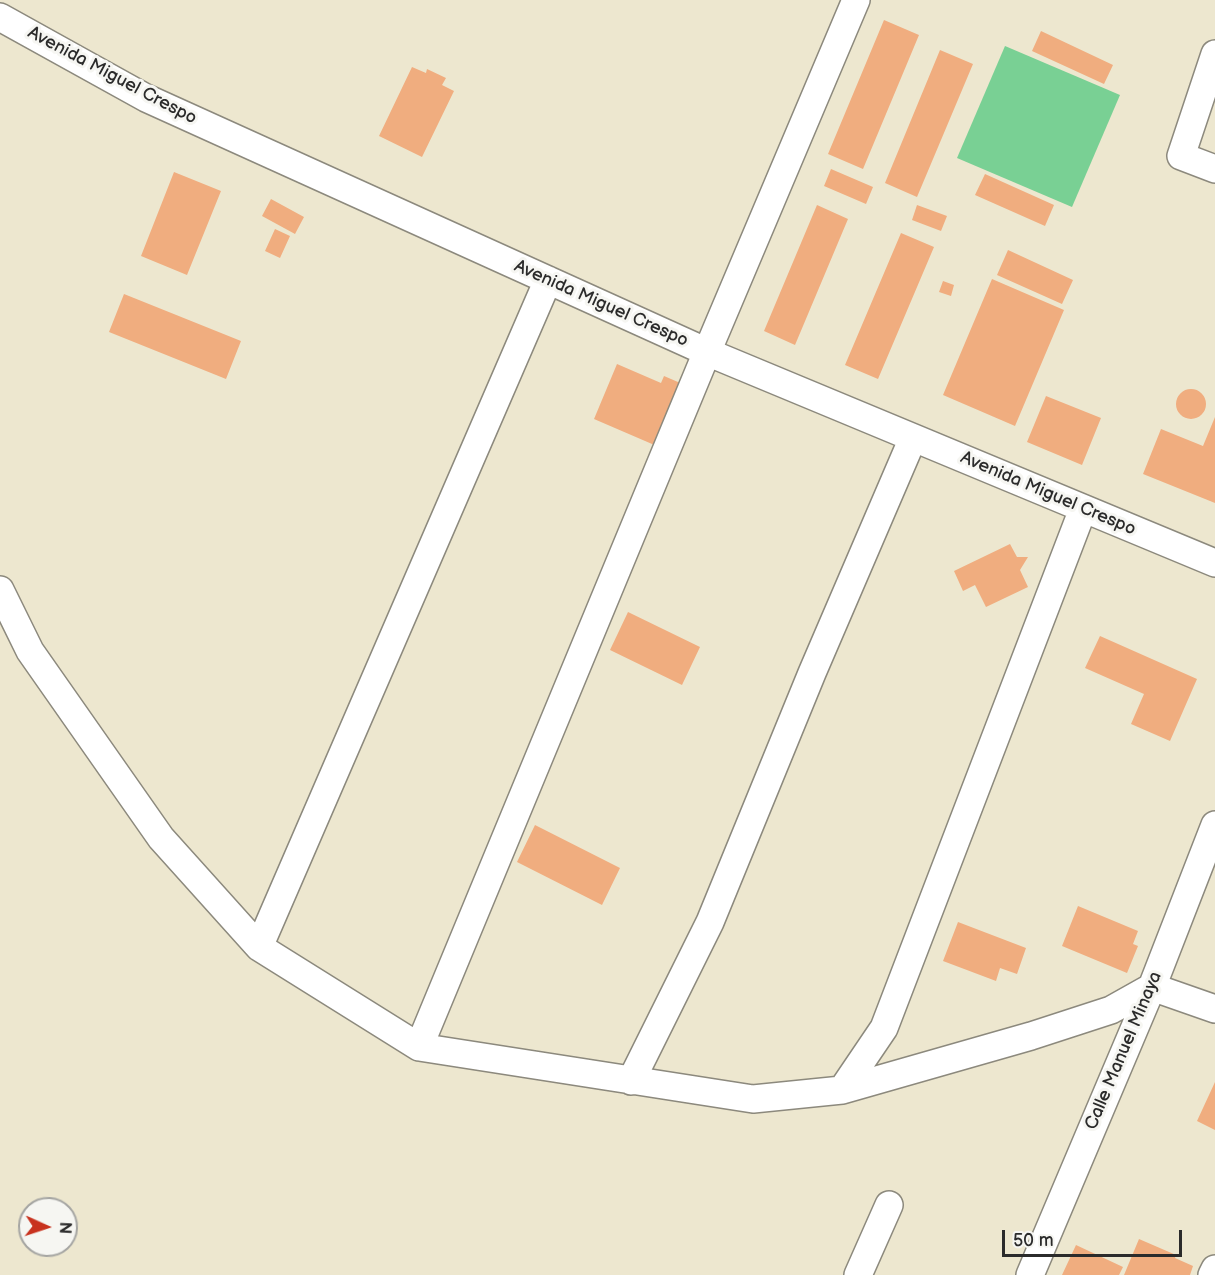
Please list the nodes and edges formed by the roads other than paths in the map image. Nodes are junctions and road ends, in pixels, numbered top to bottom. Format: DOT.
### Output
graph roads {
  1 [pos="856,0"];
  2 [pos="0,16"];
  3 [pos="1215,54"];
  4 [pos="1215,169"];
  5 [pos="548,280"];
  6 [pos="707,352"];
  7 [pos="913,438"];
  8 [pos="1083,509"];
  9 [pos="1215,563"];
  10 [pos="0,590"];
  11 [pos="1215,825"];
  12 [pos="259,947"];
  13 [pos="1152,987"];
  14 [pos="1215,1009"];
  15 [pos="419,1047"];
  16 [pos="631,1081"];
  17 [pos="842,1090"];
  18 [pos="889,1205"];
  19 [pos="1215,1269"];
  20 [pos="858,1275"];
  21 [pos="1030,1275"];
  22 [pos="1212,1275"];
  1 -- 6 [label="street"];
  2 -- 5 [label="street, Avenida Miguel Crespo"];
  3 -- 4 [label="street"];
  5 -- 6 [label="street, Avenida Miguel Crespo"];
  5 -- 12 [label="street"];
  6 -- 7 [label="street, Avenida Miguel Crespo"];
  6 -- 15 [label="street"];
  7 -- 8 [label="street, Avenida Miguel Crespo"];
  7 -- 16 [label="street"];
  8 -- 9 [label="street, Avenida Miguel Crespo"];
  8 -- 17 [label="street"];
  10 -- 12 [label="street"];
  11 -- 13 [label="street, Calle Manuel Minaya"];
  12 -- 15 [label="street"];
  13 -- 14 [label="street"];
  13 -- 17 [label="street"];
  13 -- 21 [label="street, Calle Manuel Minaya"];
  15 -- 16 [label="street"];
  16 -- 17 [label="street"];
  18 -- 20 [label="street"];
  19 -- 22 [label="street"];
}
